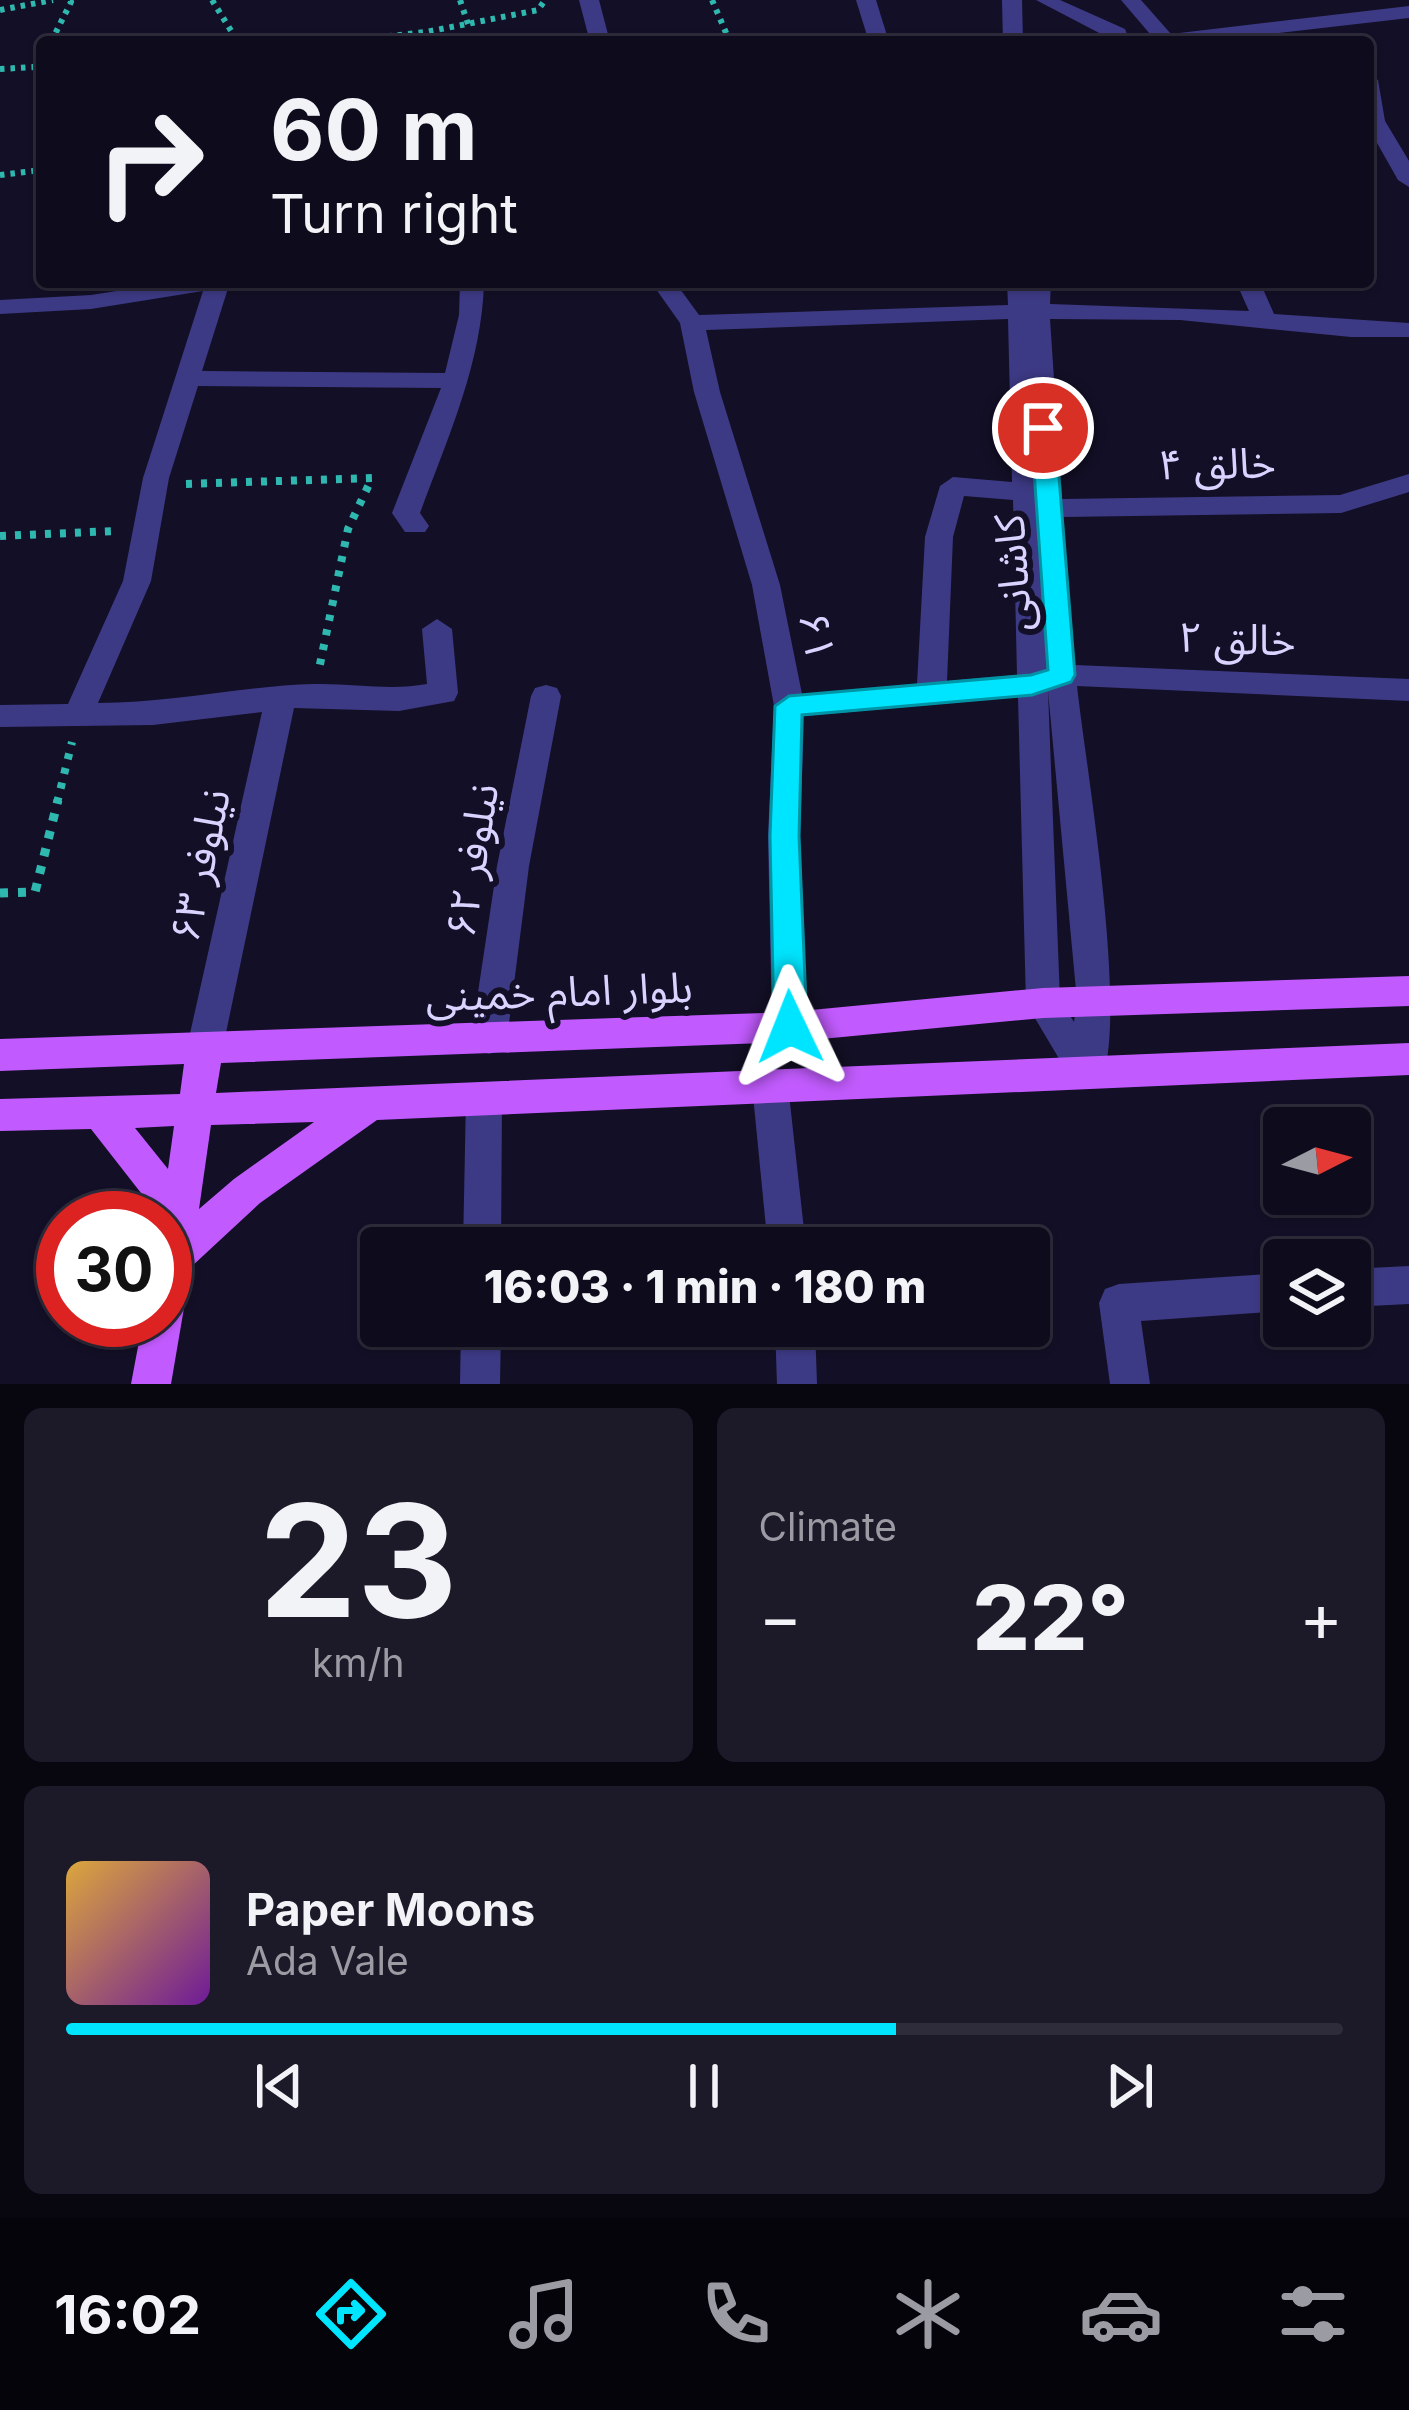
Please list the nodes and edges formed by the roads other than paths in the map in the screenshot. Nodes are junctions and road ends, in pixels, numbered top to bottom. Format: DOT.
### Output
graph roads {
  1 [pos="589,0"];
  2 [pos="866,0"];
  3 [pos="1012,0"];
  4 [pos="1033,0"];
  5 [pos="1046,0"];
  6 [pos="1131,0"];
  7 [pos="1409,12"];
  8 [pos="1340,20"];
  9 [pos="598,36"];
  10 [pos="877,36"];
  11 [pos="1013,36"];
  12 [pos="1036,36"];
  13 [pos="1126,36"];
  14 [pos="1162,36"];
  15 [pos="1201,36"];
  16 [pos="1354,36"];
  17 [pos="1374,115"];
  18 [pos="1397,147"];
  19 [pos="1409,180"];
  20 [pos="184,288"];
  21 [pos="215,288"];
  22 [pos="472,288"];
  23 [pos="667,288"];
  24 [pos="1251,288"];
  25 [pos="1029,297"];
  26 [pos="0,307"];
  27 [pos="1264,318"];
  28 [pos="692,323"];
  29 [pos="1409,330"];
  30 [pos="186,378"];
  31 [pos="456,381"];
  32 [pos="1409,484"];
  33 [pos="1032,501"];
  34 [pos="415,526"];
  35 [pos="437,629"];
  36 [pos="1047,680"];
  37 [pos="1409,690"];
  38 [pos="931,694"];
  39 [pos="546,696"];
  40 [pos="280,701"];
  41 [pos="789,706"];
  42 [pos="80,712"];
  43 [pos="0,716"];
  44 [pos="1409,991"];
  45 [pos="1094,1001"];
  46 [pos="1043,1003"];
  47 [pos="790,1027"];
  48 [pos="489,1039"];
  49 [pos="206,1047"];
  50 [pos="0,1055"];
  51 [pos="1409,1059"];
  52 [pos="1087,1073"];
  53 [pos="770,1085"];
  54 [pos="484,1098"];
  55 [pos="370,1104"];
  56 [pos="197,1110"];
  57 [pos="102,1114"];
  58 [pos="0,1115"];
  59 [pos="159,1191"];
  60 [pos="185,1191"];
  61 [pos="482,1227"];
  62 [pos="785,1227"];
  63 [pos="192,1241"];
  64 [pos="1409,1286"];
  65 [pos="1371,1287"];
  66 [pos="1263,1293"];
  67 [pos="158,1347"];
  68 [pos="481,1347"];
  69 [pos="796,1347"];
  70 [pos="151,1384"];
  71 [pos="480,1384"];
  72 [pos="797,1384"];
  73 [pos="1130,1384"];
  1 -- 9 [label="street"];
  2 -- 10 [label="street"];
  3 -- 11 [label="street"];
  4 -- 12 [label="street"];
  5 -- 13 [label="street"];
  6 -- 14 [label="street"];
  7 -- 8 [label="street"];
  8 -- 15 [label="street"];
  8 -- 16 [label="street"];
  17 -- 18 [label="street"];
  18 -- 19 [label="street"];
  20 -- 26 [label="street"];
  21 -- 30 [label="street"];
  22 -- 31 [label="street"];
  23 -- 28 [label="street, ۶۱"];
  24 -- 27 [label="street"];
  25 -- 27 [label="street"];
  25 -- 28 [label="street"];
  25 -- 33 [label="street, کاشانی"];
  27 -- 29 [label="street"];
  28 -- 41 [label="street, ۶۱"];
  30 -- 31 [label="street"];
  30 -- 42 [label="street"];
  31 -- 34 [label="street"];
  32 -- 33 [label="street, خالق ۴"];
  33 -- 36 [label="street, کاشانی"];
  33 -- 38 [label="street, خالق ۴"];
  35 -- 40 [label="street"];
  36 -- 37 [label="street, خالق ۲"];
  36 -- 38 [label="street, خالق ۲"];
  36 -- 45 [label="street, کاشانی"];
  36 -- 46 [label="street, کاشانی"];
  38 -- 41 [label="street, خالق ۲"];
  39 -- 48 [label="street, نیلوفر ۶۲"];
  40 -- 42 [label="street"];
  40 -- 49 [label="street, نیلوفر ۶۳"];
  41 -- 47 [label="street, ۶۱"];
  42 -- 43 [label="street"];
  44 -- 45 [label="main road, بلوار امام خمینی"];
  45 -- 46 [label="main road, بلوار امام خمینی"];
  45 -- 52 [label="street, کاشانی"];
  46 -- 47 [label="main road, بلوار امام خمینی"];
  46 -- 52 [label="street"];
  47 -- 48 [label="main road, بلوار امام خمینی"];
  48 -- 49 [label="main road, بلوار امام خمینی"];
  49 -- 50 [label="main road, بلوار امام خمینی"];
  49 -- 56 [label="main road"];
  51 -- 52 [label="main road"];
  52 -- 53 [label="main road"];
  53 -- 54 [label="main road"];
  53 -- 62 [label="street"];
  54 -- 55 [label="main road"];
  54 -- 61 [label="street"];
  55 -- 56 [label="main road"];
  55 -- 63 [label="main road"];
  56 -- 57 [label="main road"];
  56 -- 60 [label="main road"];
  57 -- 58 [label="main road"];
  57 -- 59 [label="main road"];
  64 -- 65 [label="street"];
  66 -- 73 [label="street"];
  67 -- 70 [label="main road"];
  68 -- 71 [label="street"];
  69 -- 72 [label="street"];
}
